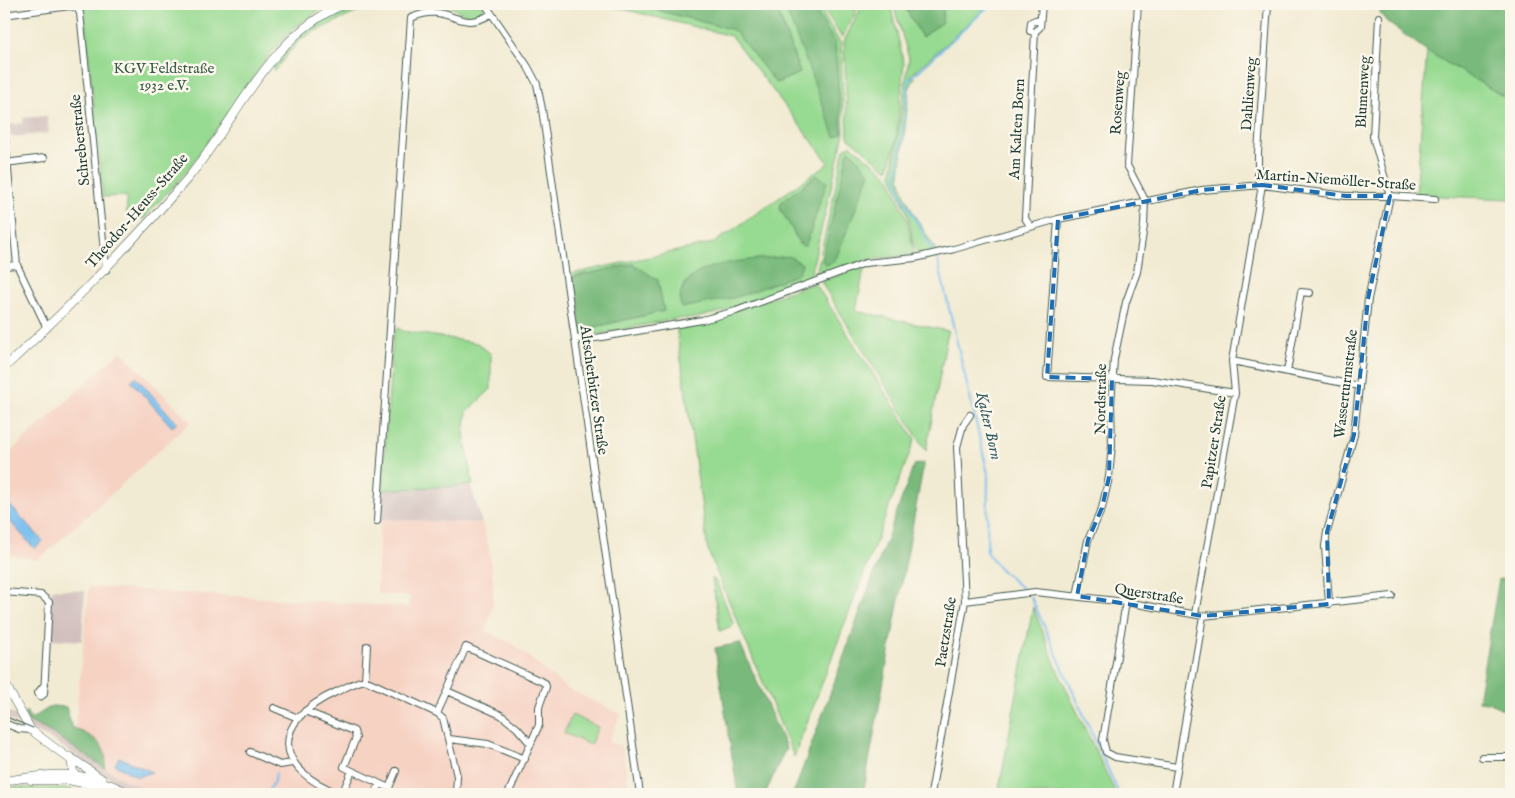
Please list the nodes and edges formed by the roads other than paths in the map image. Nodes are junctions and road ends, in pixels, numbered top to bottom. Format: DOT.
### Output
graph roads {
  1 [pos="345,4"];
  2 [pos="485,4"];
  3 [pos="1042,4"];
  4 [pos="1138,4"];
  5 [pos="1268,4"];
  6 [pos="491,14"];
  7 [pos="4,15"];
  8 [pos="1379,17"];
  9 [pos="4,128"];
  10 [pos="44,158"];
  11 [pos="6,163"];
  12 [pos="1262,185"];
  13 [pos="1390,196"];
  14 [pos="1435,199"];
  15 [pos="1145,200"];
  16 [pos="1058,219"];
  17 [pos="1030,226"];
  18 [pos="17,265"];
  19 [pos="4,266"];
  20 [pos="106,270"];
  21 [pos="1310,293"];
  22 [pos="46,326"];
  23 [pos="575,339"];
  24 [pos="1232,361"];
  25 [pos="4,368"];
  26 [pos="1287,372"];
  27 [pos="1112,379"];
  28 [pos="1359,386"];
  29 [pos="1235,393"];
  30 [pos="970,415"];
  31 [pos="376,522"];
  32 [pos="4,592"];
  33 [pos="1077,596"];
  34 [pos="1392,596"];
  35 [pos="965,600"];
  36 [pos="1126,602"];
  37 [pos="1329,604"];
  38 [pos="1195,614"];
  39 [pos="1203,616"];
  40 [pos="368,646"];
  41 [pos="364,680"];
  42 [pos="4,682"];
  43 [pos="45,684"];
  44 [pos="447,691"];
  45 [pos="274,708"];
  46 [pos="305,711"];
  47 [pos="437,713"];
  48 [pos="298,718"];
  49 [pos="4,723"];
  50 [pos="31,730"];
  51 [pos="449,739"];
  52 [pos="531,744"];
  53 [pos="250,752"];
  54 [pos="66,755"];
  55 [pos="1482,757"];
  56 [pos="1511,757"];
  57 [pos="524,759"];
  58 [pos="292,762"];
  59 [pos="84,766"];
  60 [pos="1177,767"];
  61 [pos="396,771"];
  62 [pos="352,772"];
  63 [pos="75,778"];
  64 [pos="7,780"];
  65 [pos="85,780"];
  66 [pos="105,782"];
  67 [pos="380,784"];
  68 [pos="130,794"];
  69 [pos="341,794"];
  70 [pos="375,794"];
  71 [pos="456,794"];
  72 [pos="508,794"];
  73 [pos="640,794"];
  74 [pos="931,794"];
  75 [pos="1173,794"];
  1 -- 20 [label="street, Theodor-Heuss-Straße"];
  2 -- 6 [label="street, Altscherbitzer Straße"];
  3 -- 17 [label="street, Am Kalten Born"];
  4 -- 15 [label="street, Rosenweg"];
  5 -- 12 [label="street, Dahlienweg"];
  6 -- 23 [label="street, Altscherbitzer Straße"];
  6 -- 31 [label="street"];
  7 -- 20 [label="street, Schreberstraße"];
  8 -- 13 [label="street, Blumenweg"];
  9 -- 11 [label="street"];
  10 -- 11 [label="street"];
  11 -- 18 [label="street"];
  12 -- 13 [label="street, Martin-Niemöller-Straße"];
  12 -- 15 [label="street, Martin-Niemöller-Straße"];
  12 -- 24 [label="street, Papitzer Straße"];
  13 -- 14 [label="street, Martin-Niemöller-Straße"];
  13 -- 28 [label="street, Wasserturmstraße"];
  15 -- 16 [label="street, Martin-Niemöller-Straße"];
  15 -- 27 [label="street, Nordstraße"];
  16 -- 17 [label="street, Martin-Niemöller-Straße"];
  16 -- 27 [label="street"];
  17 -- 23 [label="street, Martin-Niemöller-Straße"];
  18 -- 19 [label="street"];
  18 -- 22 [label="street"];
  20 -- 22 [label="street, Theodor-Heuss-Straße"];
  21 -- 26 [label="street"];
  22 -- 25 [label="street, Theodor-Heuss-Straße"];
  23 -- 73 [label="street, Altscherbitzer Straße"];
  24 -- 26 [label="street"];
  24 -- 29 [label="street, Papitzer Straße"];
  26 -- 28 [label="street"];
  27 -- 29 [label="street"];
  27 -- 33 [label="street, Nordstraße"];
  28 -- 37 [label="street, Wasserturmstraße"];
  29 -- 38 [label="street, Papitzer Straße"];
  30 -- 35 [label="street, Paetzstraße"];
  32 -- 43 [label="street"];
  33 -- 35 [label="street, Querstraße"];
  33 -- 36 [label="street, Querstraße"];
  34 -- 37 [label="street, Querstraße"];
  35 -- 74 [label="street, Paetzstraße"];
  36 -- 38 [label="street, Querstraße"];
  36 -- 60 [label="street"];
  37 -- 39 [label="street, Querstraße"];
  38 -- 39 [label="street, Querstraße"];
  39 -- 60 [label="street"];
  40 -- 41 [label="street"];
  41 -- 46 [label="street"];
  41 -- 47 [label="street"];
  42 -- 50 [label="street"];
  44 -- 47 [label="street"];
  44 -- 52 [label="street"];
  44 -- 52 [label="street"];
  45 -- 48 [label="street"];
  46 -- 48 [label="street"];
  46 -- 62 [label="street"];
  47 -- 51 [label="street"];
  48 -- 58 [label="street"];
  49 -- 50 [label="street"];
  50 -- 54 [label="street"];
  51 -- 57 [label="street"];
  51 -- 71 [label="street"];
  52 -- 57 [label="street"];
  53 -- 58 [label="street"];
  54 -- 59 [label="street"];
  54 -- 63 [label="street"];
  55 -- 56 [label="street"];
  57 -- 72 [label="street"];
  58 -- 69 [label="street"];
  59 -- 65 [label="street"];
  59 -- 66 [label="street"];
  60 -- 75 [label="street"];
  61 -- 67 [label="street"];
  62 -- 67 [label="street"];
  62 -- 69 [label="street"];
  63 -- 64 [label="street"];
  63 -- 64 [label="street"];
  63 -- 65 [label="street"];
  65 -- 66 [label="street"];
  65 -- 68 [label="street"];
  66 -- 68 [label="street"];
  67 -- 70 [label="street"];
}
